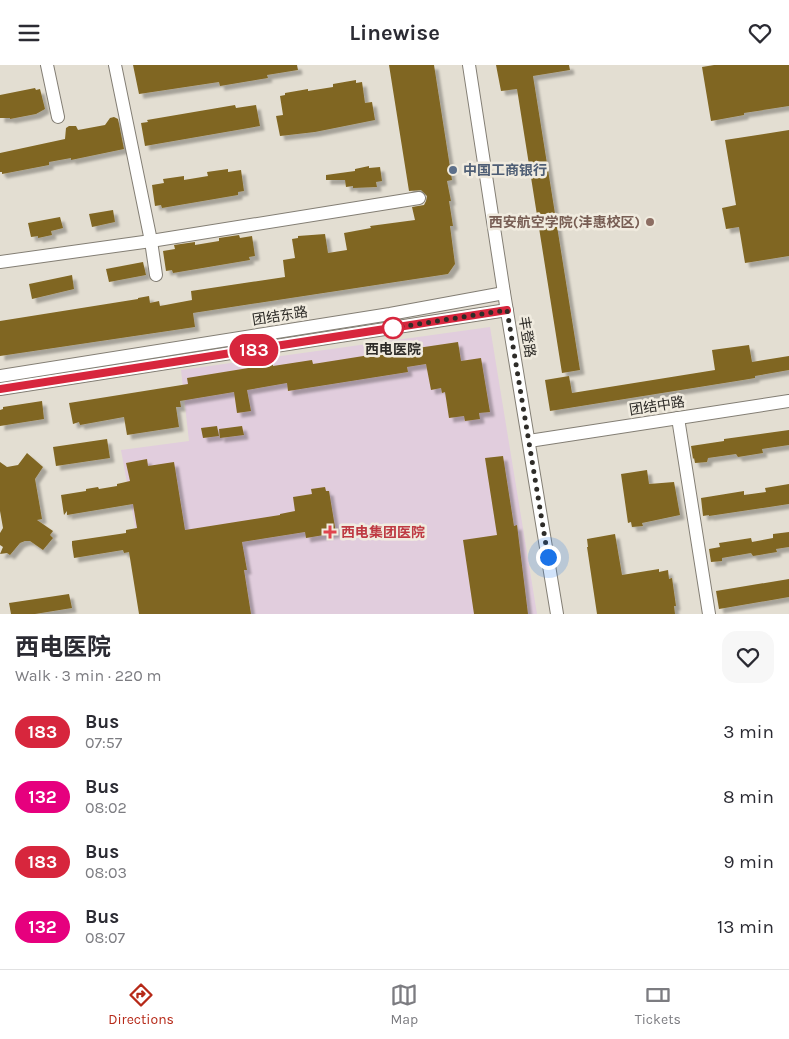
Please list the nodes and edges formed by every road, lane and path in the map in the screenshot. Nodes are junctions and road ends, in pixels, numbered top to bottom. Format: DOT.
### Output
graph roads {
  1 [pos="48,65"];
  2 [pos="115,65"];
  3 [pos="469,65"];
  4 [pos="58,117"];
  5 [pos="419,199"];
  6 [pos="151,241"];
  7 [pos="0,263"];
  8 [pos="156,275"];
  9 [pos="504,293"];
  10 [pos="507,310"];
  11 [pos="0,376"];
  12 [pos="0,389"];
  13 [pos="789,401"];
  14 [pos="678,418"];
  15 [pos="529,441"];
  16 [pos="557,614"];
  17 [pos="709,614"];
  1 -- 4 [label="street"];
  2 -- 6 [label="street"];
  3 -- 9 [label="street, 丰登路"];
  5 -- 6 [label="street"];
  6 -- 7 [label="street"];
  6 -- 8 [label="street"];
  9 -- 10 [label="street, 丰登路"];
  9 -- 11 [label="street, 团结东路"];
  10 -- 12 [label="street"];
  10 -- 15 [label="street, 丰登路"];
  13 -- 14 [label="street, 团结中路"];
  14 -- 15 [label="street, 团结中路"];
  14 -- 17 [label="street"];
  15 -- 16 [label="street, 丰登路"];
}
